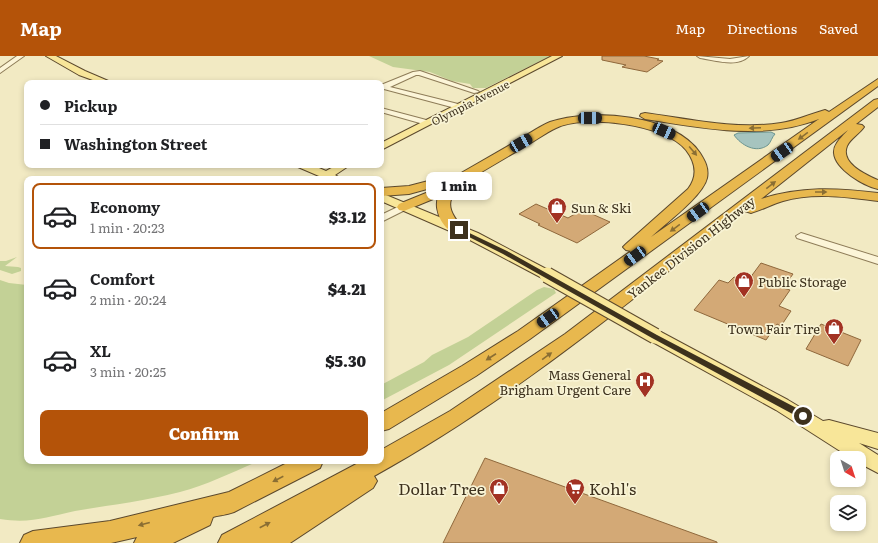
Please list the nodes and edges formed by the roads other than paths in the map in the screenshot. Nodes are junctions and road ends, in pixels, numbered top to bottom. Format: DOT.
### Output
graph roads {
  1 [pos="22,56"];
  2 [pos="558,56"];
  3 [pos="700,56"];
  4 [pos="746,56"];
  5 [pos="53,57"];
  6 [pos="0,66"];
  7 [pos="7,66"];
  8 [pos="0,71"];
  9 [pos="101,80"];
  10 [pos="878,82"];
  11 [pos="384,86"];
  12 [pos="384,88"];
  13 [pos="476,92"];
  14 [pos="858,97"];
  15 [pos="878,102"];
  16 [pos="878,106"];
  17 [pos="459,107"];
  18 [pos="384,111"];
  19 [pos="427,124"];
  20 [pos="384,146"];
  21 [pos="309,168"];
  22 [pos="342,168"];
  23 [pos="468,174"];
  24 [pos="329,176"];
  25 [pos="332,176"];
  26 [pos="436,183"];
  27 [pos="878,185"];
  28 [pos="384,192"];
  29 [pos="384,198"];
  30 [pos="878,198"];
  31 [pos="404,207"];
  32 [pos="384,217"];
  33 [pos="456,229"];
  34 [pos="800,236"];
  35 [pos="696,242"];
  36 [pos="878,261"];
  37 [pos="524,335"];
  38 [pos="782,405"];
  39 [pos="457,417"];
  40 [pos="384,422"];
  41 [pos="878,441"];
  42 [pos="384,460"];
  43 [pos="306,464"];
  44 [pos="376,464"];
  45 [pos="878,465"];
  46 [pos="236,500"];
  47 [pos="33,543"];
  48 [pos="146,543"];
  49 [pos="231,543"];
  50 [pos="268,543"];
  1 -- 7 [label="street"];
  2 -- 17 [label="main road, Olympia Avenue"];
  3 -- 4 [label="street"];
  5 -- 9 [label="main road"];
  6 -- 7 [label="street"];
  7 -- 8 [label="street"];
  10 -- 14 [label="highway, Yankee Division Highway"];
  11 -- 13 [label="street"];
  12 -- 17 [label="street"];
  14 -- 26 [label="highway, one-way"];
  14 -- 37 [label="highway, Yankee Division Highway, one-way"];
  35 -- 15 [label="highway, Yankee Division Highway, one-way"];
  16 -- 27 [label="highway"];
  17 -- 19 [label="main road, Olympia Avenue"];
  18 -- 19 [label="street"];
  19 -- 20 [label="main road, Olympia Avenue"];
  21 -- 24 [label="main road"];
  22 -- 25 [label="main road"];
  23 -- 31 [label="highway"];
  23 -- 33 [label="highway"];
  23 -- 37 [label="highway, one-way"];
  26 -- 28 [label="highway"];
  26 -- 31 [label="highway"];
  29 -- 31 [label="main road"];
  35 -- 30 [label="highway, one-way"];
  31 -- 32 [label="street"];
  31 -- 33 [label="main road"];
  33 -- 38 [label="main road, bridge"];
  34 -- 36 [label="street"];
  39 -- 35 [label="highway, Yankee Division Highway, one-way"];
  37 -- 40 [label="highway, Yankee Division Highway, one-way"];
  38 -- 41 [label="main road"];
  38 -- 45 [label="main road"];
  42 -- 39 [label="highway, Yankee Division Highway, one-way"];
  39 -- 50 [label="highway"];
  43 -- 46 [label="highway, one-way"];
  49 -- 44 [label="highway, Yankee Division Highway, one-way"];
  46 -- 47 [label="highway, one-way"];
  46 -- 48 [label="highway"];
}
